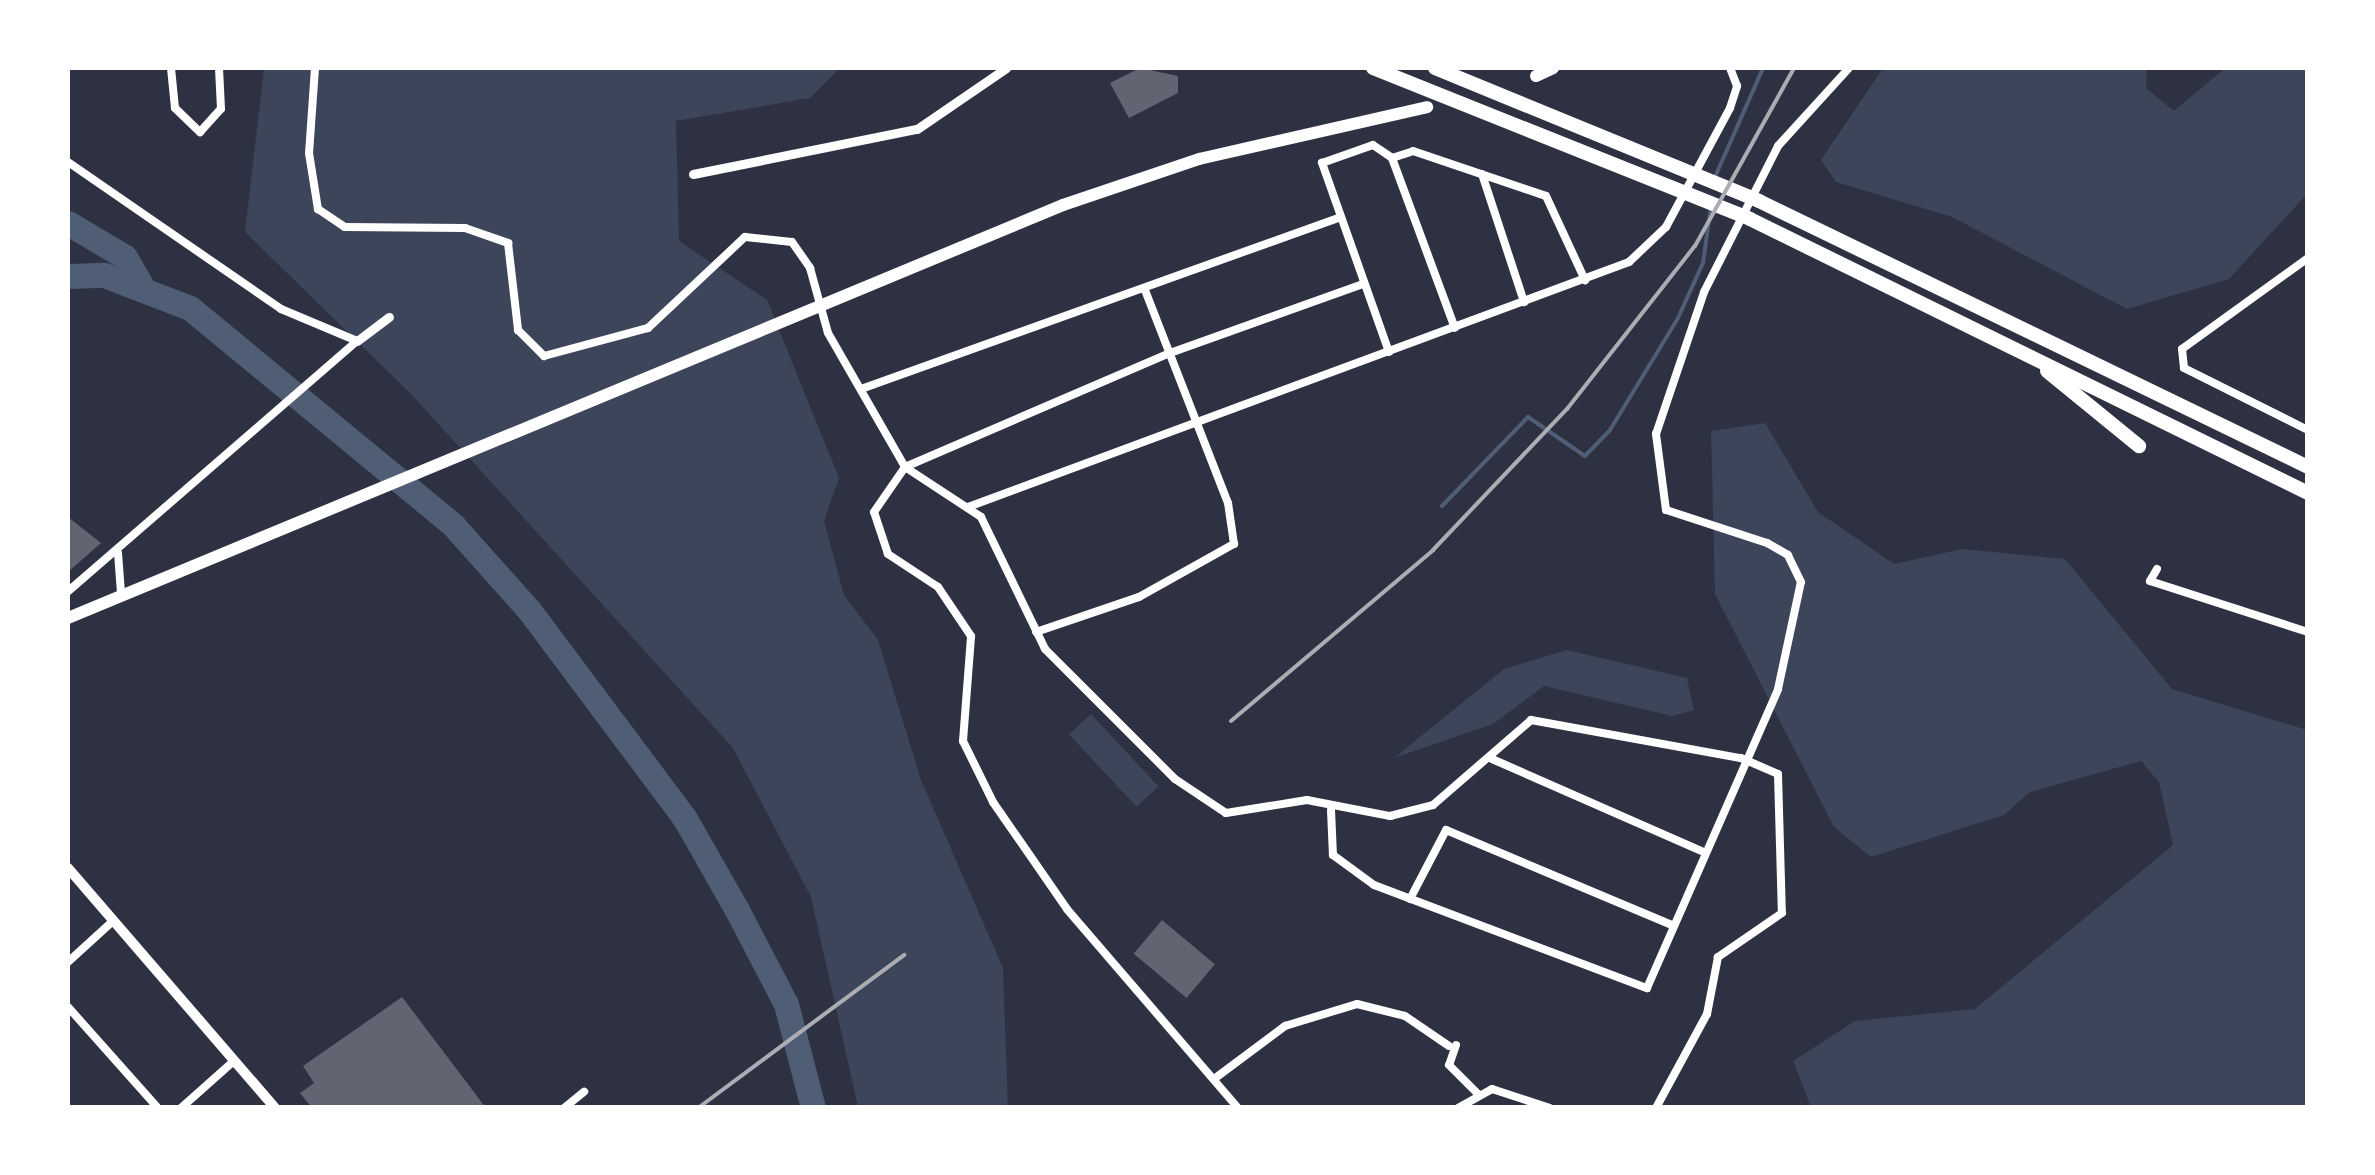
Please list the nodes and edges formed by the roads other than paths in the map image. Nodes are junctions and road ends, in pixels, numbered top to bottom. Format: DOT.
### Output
graph roads {
  1 [pos="171,68"];
  2 [pos="219,68"];
  3 [pos="315,68"];
  4 [pos="1006,68"];
  5 [pos="1372,68"];
  6 [pos="1435,68"];
  7 [pos="1553,68"];
  8 [pos="1730,68"];
  9 [pos="1849,68"];
  10 [pos="1536,76"];
  11 [pos="1427,107"];
  12 [pos="1392,158"];
  13 [pos="68,162"];
  14 [pos="692,174"];
  15 [pos="1482,174"];
  16 [pos="1338,218"];
  17 [pos="2308,258"];
  18 [pos="1584,280"];
  19 [pos="1363,284"];
  20 [pos="1145,290"];
  21 [pos="820,302"];
  22 [pos="1524,302"];
  23 [pos="389,317"];
  24 [pos="1456,328"];
  25 [pos="357,341"];
  26 [pos="1389,352"];
  27 [pos="1170,353"];
  28 [pos="2026,354"];
  29 [pos="861,390"];
  30 [pos="2240,395"];
  31 [pos="2234,406"];
  32 [pos="1197,424"];
  33 [pos="2308,430"];
  34 [pos="2139,446"];
  35 [pos="905,466"];
  36 [pos="2308,467"];
  37 [pos="2308,493"];
  38 [pos="968,507"];
  39 [pos="118,553"];
  40 [pos="2157,569"];
  41 [pos="68,591"];
  42 [pos="121,592"];
  43 [pos="68,618"];
  44 [pos="1036,632"];
  45 [pos="2308,632"];
  46 [pos="1740,758"];
  47 [pos="1492,759"];
  48 [pos="1331,810"];
  49 [pos="1702,851"];
  50 [pos="68,868"];
  51 [pos="1410,899"];
  52 [pos="114,920"];
  53 [pos="1672,925"];
  54 [pos="68,962"];
  55 [pos="68,1007"];
  56 [pos="234,1062"];
  57 [pos="1214,1079"];
  58 [pos="584,1092"];
  59 [pos="1477,1094"];
  60 [pos="265,1102"];
  61 [pos="158,1108"];
  62 [pos="181,1108"];
  63 [pos="278,1108"];
  64 [pos="564,1108"];
  65 [pos="1238,1108"];
  66 [pos="1458,1108"];
  67 [pos="1550,1108"];
  68 [pos="1656,1108"];
  1 -- 2 [label="street"];
  3 -- 21 [label="street"];
  4 -- 14 [label="street"];
  5 -- 28 [label="highway"];
  6 -- 36 [label="highway"];
  7 -- 10 [label="highway"];
  8 -- 18 [label="street"];
  9 -- 46 [label="street"];
  11 -- 21 [label="highway"];
  12 -- 15 [label="street"];
  12 -- 16 [label="street"];
  12 -- 24 [label="street"];
  13 -- 25 [label="street"];
  15 -- 18 [label="street"];
  15 -- 22 [label="street"];
  16 -- 19 [label="street"];
  16 -- 20 [label="street"];
  17 -- 30 [label="street"];
  18 -- 22 [label="street"];
  19 -- 26 [label="street"];
  19 -- 27 [label="street"];
  20 -- 27 [label="street"];
  20 -- 29 [label="street"];
  21 -- 29 [label="street"];
  21 -- 42 [label="highway"];
  22 -- 24 [label="street"];
  23 -- 25 [label="street"];
  24 -- 26 [label="street"];
  25 -- 39 [label="street"];
  26 -- 32 [label="street"];
  27 -- 32 [label="street"];
  27 -- 35 [label="street"];
  28 -- 34 [label="highway"];
  28 -- 37 [label="highway"];
  29 -- 35 [label="street"];
  30 -- 31 [label="street"];
  30 -- 33 [label="street"];
  32 -- 38 [label="street"];
  32 -- 44 [label="street"];
  35 -- 38 [label="street"];
  35 -- 57 [label="street"];
  38 -- 44 [label="street"];
  39 -- 41 [label="street"];
  39 -- 42 [label="street"];
  40 -- 45 [label="street"];
  42 -- 43 [label="highway"];
  44 -- 48 [label="street"];
  46 -- 47 [label="street"];
  46 -- 49 [label="street"];
  46 -- 68 [label="street"];
  47 -- 48 [label="street"];
  47 -- 49 [label="street"];
  48 -- 51 [label="street"];
  49 -- 53 [label="street"];
  50 -- 52 [label="main road"];
  51 -- 53 [label="street"];
  51 -- 53 [label="street"];
  52 -- 54 [label="street"];
  52 -- 56 [label="main road"];
  55 -- 61 [label="street"];
  56 -- 60 [label="main road"];
  56 -- 62 [label="street"];
  57 -- 59 [label="street"];
  57 -- 65 [label="street"];
  58 -- 64 [label="street"];
  59 -- 66 [label="street"];
  59 -- 67 [label="street"];
  60 -- 63 [label="main road"];
}
